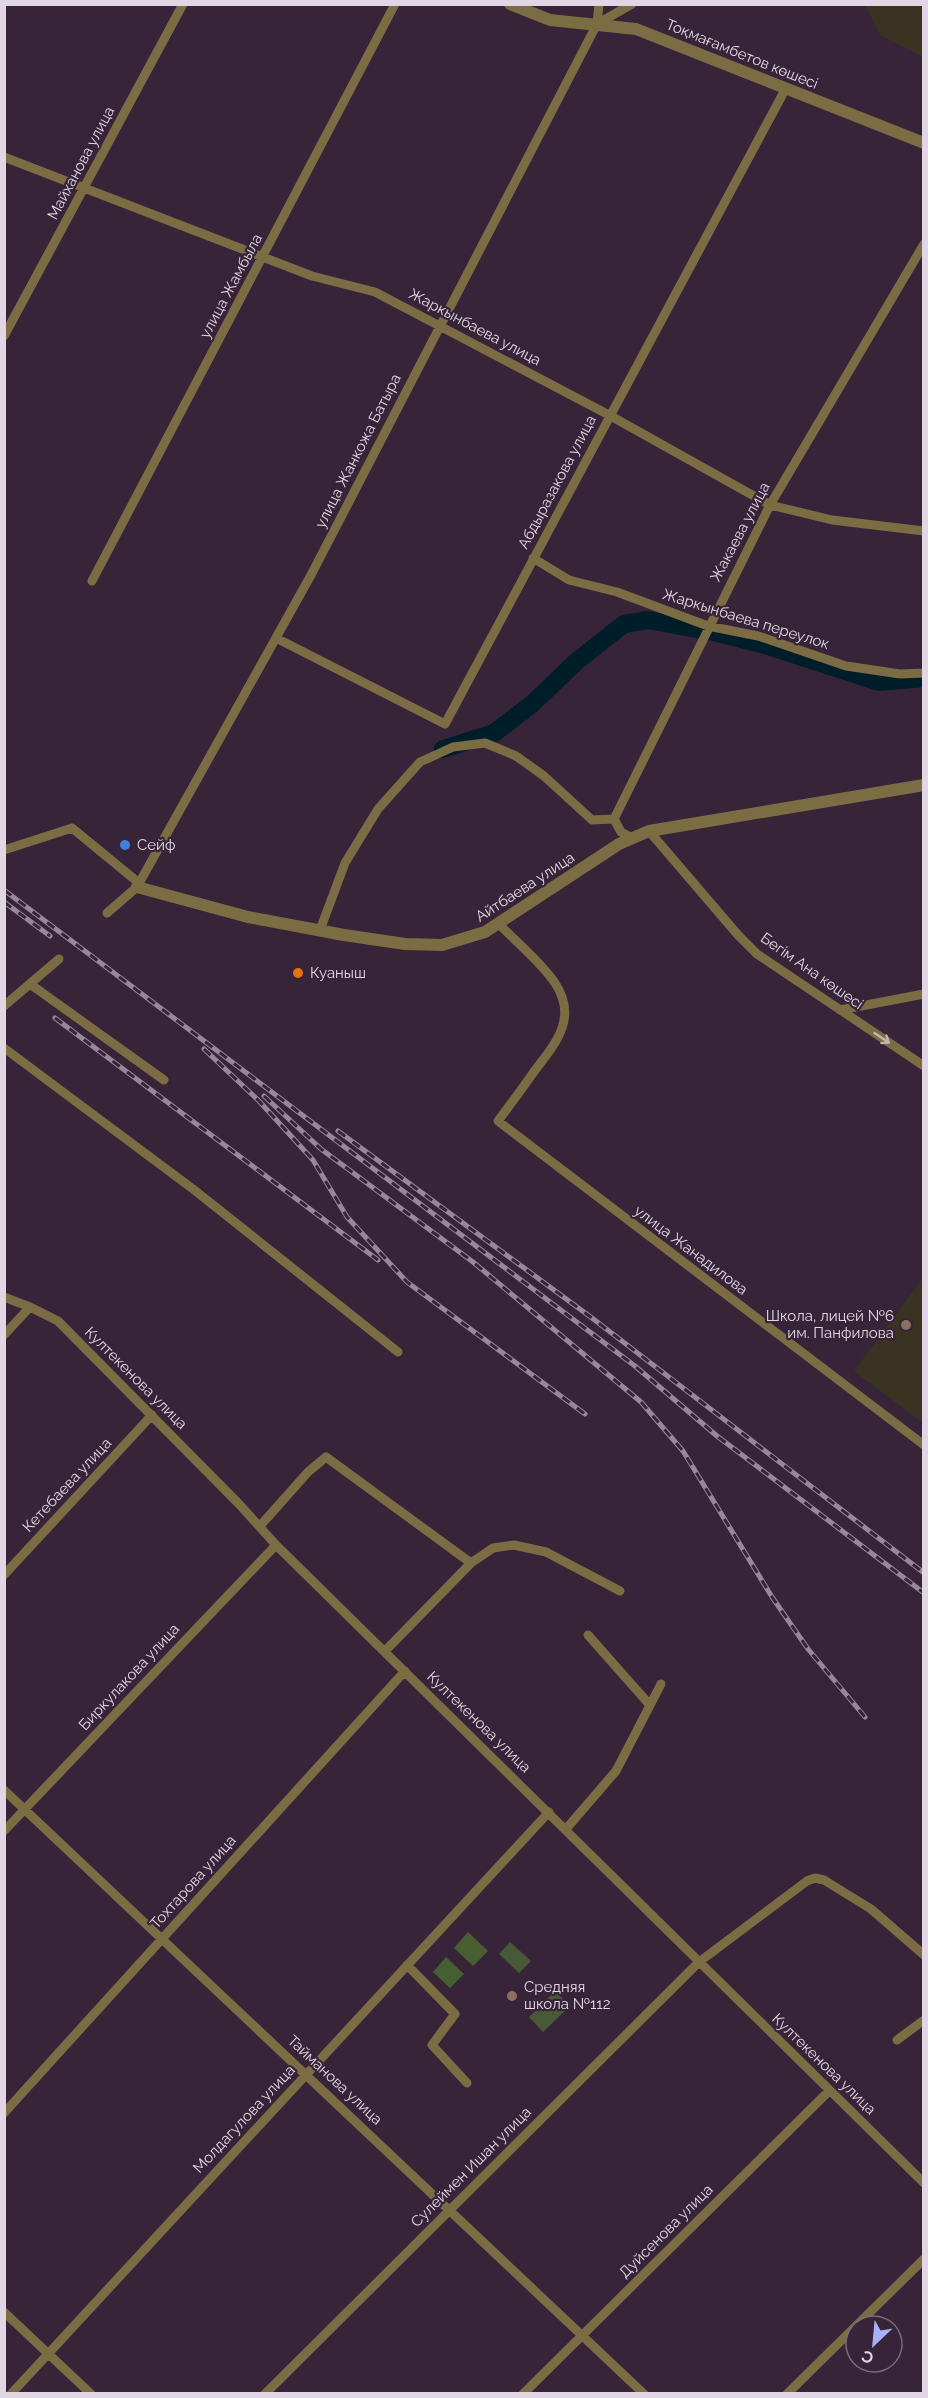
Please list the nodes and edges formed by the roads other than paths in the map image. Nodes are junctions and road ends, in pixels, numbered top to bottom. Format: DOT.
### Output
graph roads {
  1 [pos="183,4"];
  2 [pos="395,4"];
  3 [pos="510,4"];
  4 [pos="599,4"];
  5 [pos="632,4"];
  6 [pos="597,24"];
  7 [pos="786,88"];
  8 [pos="924,143"];
  9 [pos="4,157"];
  10 [pos="84,187"];
  11 [pos="924,243"];
  12 [pos="263,256"];
  13 [pos="439,325"];
  14 [pos="4,336"];
  15 [pos="609,415"];
  16 [pos="770,505"];
  17 [pos="924,531"];
  18 [pos="533,558"];
  19 [pos="92,581"];
  20 [pos="708,626"];
  21 [pos="276,638"];
  22 [pos="924,672"];
  23 [pos="924,785"];
  24 [pos="614,819"];
  25 [pos="649,831"];
  26 [pos="632,838"];
  27 [pos="4,850"];
  28 [pos="138,885"];
  29 [pos="107,913"];
  30 [pos="498,923"];
  31 [pos="320,930"];
  32 [pos="59,959"];
  33 [pos="30,984"];
  34 [pos="924,994"];
  35 [pos="4,1006"];
  36 [pos="840,1010"];
  37 [pos="4,1048"];
  38 [pos="924,1066"];
  39 [pos="164,1080"];
  40 [pos="4,1296"];
  41 [pos="30,1307"];
  42 [pos="4,1335"];
  43 [pos="398,1352"];
  44 [pos="152,1415"];
  45 [pos="924,1445"];
  46 [pos="260,1526"];
  47 [pos="276,1545"];
  48 [pos="471,1563"];
  49 [pos="4,1575"];
  50 [pos="620,1591"];
  51 [pos="588,1635"];
  52 [pos="385,1652"];
  53 [pos="405,1671"];
  54 [pos="661,1684"];
  55 [pos="650,1704"];
  56 [pos="4,1790"];
  57 [pos="25,1809"];
  58 [pos="549,1812"];
  59 [pos="566,1829"];
  60 [pos="4,1831"];
  61 [pos="163,1938"];
  62 [pos="924,1955"];
  63 [pos="699,1962"];
  64 [pos="408,1965"];
  65 [pos="924,2020"];
  66 [pos="897,2040"];
  67 [pos="306,2074"];
  68 [pos="467,2083"];
  69 [pos="829,2091"];
  70 [pos="4,2113"];
  71 [pos="924,2183"];
  72 [pos="450,2209"];
  73 [pos="924,2259"];
  74 [pos="4,2312"];
  75 [pos="582,2335"];
  76 [pos="48,2353"];
  77 [pos="11,2394"];
  78 [pos="91,2394"];
  79 [pos="265,2394"];
  80 [pos="524,2394"];
  81 [pos="644,2394"];
  82 [pos="787,2394"];
  1 -- 10 [label="street, Майханова улица"];
  2 -- 12 [label="street, улица Жамбыла"];
  3 -- 6 [label="street, Тоқмағамбетов көшесі"];
  4 -- 6 [label="street"];
  5 -- 6 [label="street"];
  6 -- 7 [label="street, Тоқмағамбетов көшесі"];
  6 -- 13 [label="street, улица Жанкожа Батыра"];
  7 -- 8 [label="street, Тоқмағамбетов көшесі"];
  7 -- 15 [label="street, Абдыразакова улица"];
  9 -- 10 [label="street, Жаркынбаева улица"];
  10 -- 12 [label="street, Жаркынбаева улица"];
  10 -- 14 [label="street, Майханова улица"];
  11 -- 16 [label="street, Жакаева улица"];
  12 -- 13 [label="street, Жаркынбаева улица"];
  12 -- 19 [label="street, улица Жамбыла"];
  13 -- 15 [label="street, Жаркынбаева улица"];
  13 -- 21 [label="street, улица Жанкожа Батыра"];
  15 -- 16 [label="street, Жаркынбаева улица"];
  15 -- 18 [label="street, Абдыразакова улица"];
  16 -- 17 [label="street, Жаркынбаева улица"];
  16 -- 20 [label="street, Жакаева улица"];
  18 -- 20 [label="street, Жаркынбаева переулок"];
  18 -- 21 [label="street, Абдыразакова улица"];
  20 -- 22 [label="street, Жаркынбаева переулок"];
  20 -- 24 [label="street, Жакаева улица"];
  21 -- 28 [label="street, улица Жанкожа Батыра"];
  23 -- 25 [label="street, Айтбаева улица"];
  24 -- 26 [label="street"];
  24 -- 31 [label="street"];
  25 -- 26 [label="street, Айтбаева улица"];
  25 -- 36 [label="street, Бегім Ана көшесі"];
  26 -- 30 [label="street, Айтбаева улица"];
  27 -- 28 [label="street"];
  28 -- 29 [label="street, улица Жанкожа Батыра"];
  28 -- 31 [label="street, Айтбаева улица"];
  30 -- 31 [label="street, Айтбаева улица"];
  30 -- 45 [label="street, улица Жанадилова"];
  32 -- 33 [label="street"];
  33 -- 35 [label="street"];
  33 -- 39 [label="street"];
  34 -- 36 [label="street"];
  36 -- 38 [label="street, Бегім Ана көшесі, one-way"];
  37 -- 43 [label="street"];
  40 -- 41 [label="street, Култекенова улица"];
  41 -- 42 [label="street"];
  41 -- 44 [label="street, Култекенова улица"];
  44 -- 46 [label="street, Култекенова улица"];
  44 -- 49 [label="street, Кетебаева улица"];
  46 -- 47 [label="street, Култекенова улица"];
  46 -- 48 [label="street"];
  47 -- 52 [label="street, Култекенова улица"];
  47 -- 57 [label="street, Биркулакова улица"];
  48 -- 50 [label="street"];
  48 -- 52 [label="street"];
  51 -- 55 [label="street"];
  52 -- 53 [label="street, Култекенова улица"];
  53 -- 58 [label="street, Култекенова улица"];
  53 -- 61 [label="street, Тохтарова улица"];
  54 -- 55 [label="street"];
  55 -- 59 [label="street"];
  56 -- 57 [label="street, Тайманова улица"];
  57 -- 60 [label="street, Биркулакова улица"];
  57 -- 61 [label="street, Тайманова улица"];
  58 -- 59 [label="street, Култекенова улица"];
  58 -- 64 [label="street, Молдагулова улица"];
  59 -- 63 [label="street, Култекенова улица"];
  61 -- 67 [label="street, Тайманова улица"];
  61 -- 70 [label="street, Тохтарова улица"];
  62 -- 63 [label="street, Сулеймен Ишан улица"];
  63 -- 69 [label="street, Култекенова улица"];
  63 -- 72 [label="street, Сулеймен Ишан улица"];
  64 -- 67 [label="street, Молдагулова улица"];
  64 -- 68 [label="street"];
  65 -- 66 [label="street"];
  67 -- 72 [label="street, Тайманова улица"];
  67 -- 76 [label="street, Молдагулова улица"];
  69 -- 71 [label="street, Култекенова улица"];
  69 -- 75 [label="street, Дуйсенова улица"];
  72 -- 75 [label="street, Тайманова улица"];
  72 -- 79 [label="street, Сулеймен Ишан улица"];
  73 -- 82 [label="street"];
  74 -- 76 [label="street"];
  75 -- 80 [label="street, Дуйсенова улица"];
  75 -- 81 [label="street, Тайманова улица"];
  76 -- 77 [label="street, Молдагулова улица"];
  76 -- 78 [label="street"];
}
